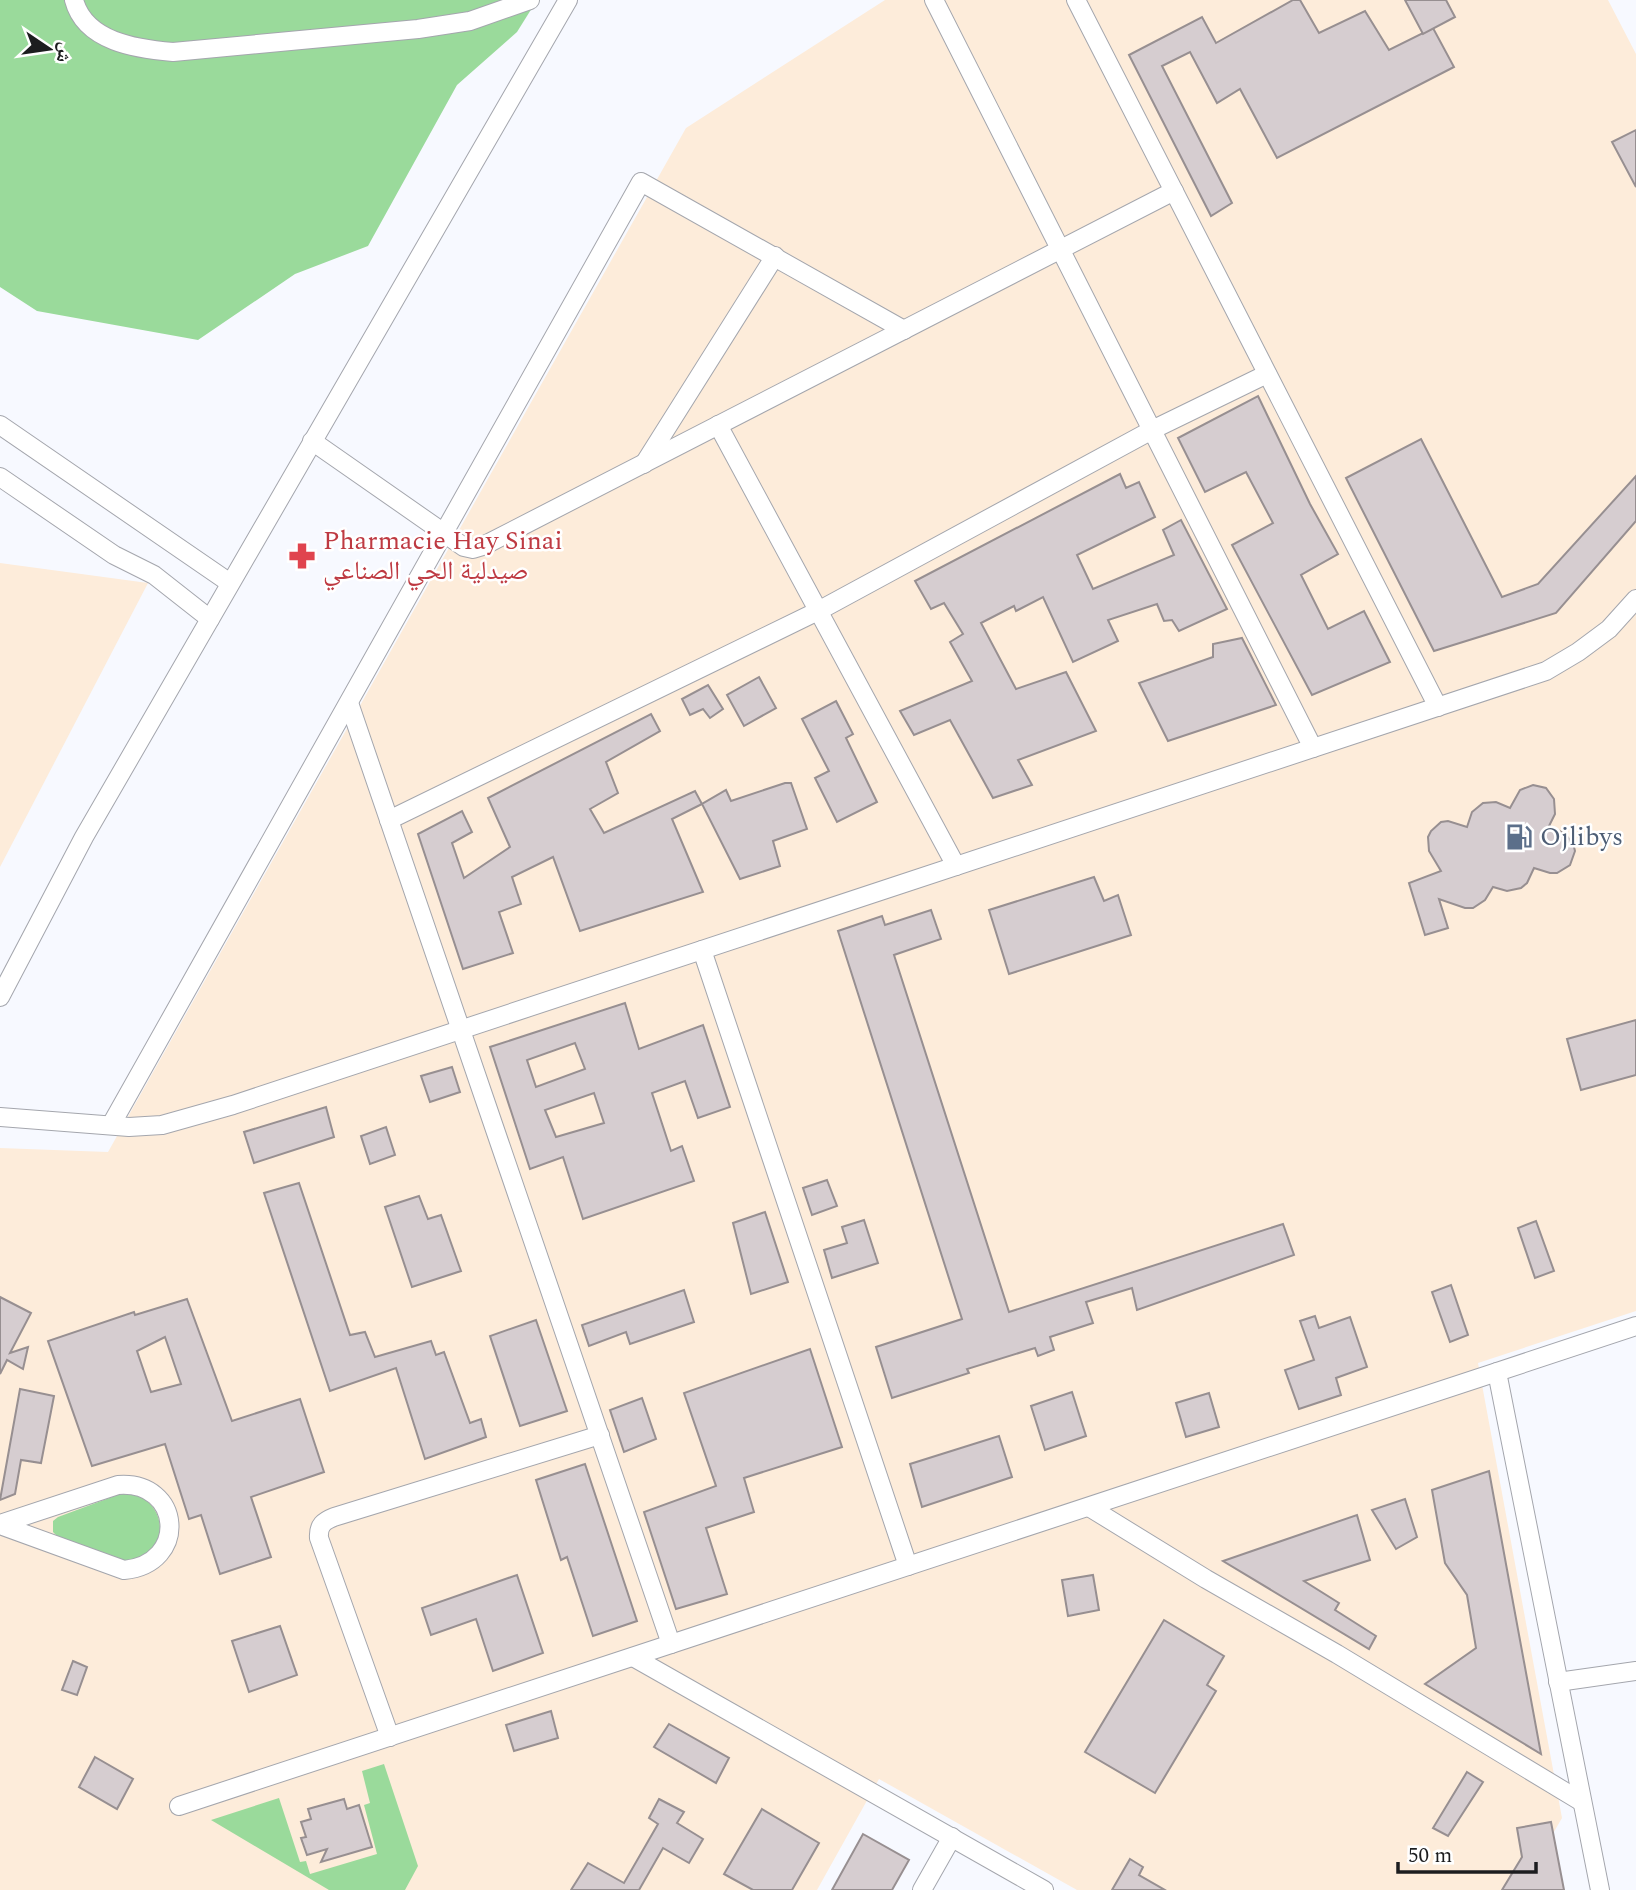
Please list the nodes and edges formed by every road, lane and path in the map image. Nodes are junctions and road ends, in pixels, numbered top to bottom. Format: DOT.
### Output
graph roads {
  1 [pos="74,0"];
  2 [pos="530,0"];
  3 [pos="568,0"];
  4 [pos="1076,0"];
  5 [pos="941,2"];
  6 [pos="1174,191"];
  7 [pos="1061,249"];
  8 [pos="775,256"];
  9 [pos="904,330"];
  10 [pos="1267,374"];
  11 [pos="0,425"];
  12 [pos="718,425"];
  13 [pos="1152,430"];
  14 [pos="312,441"];
  15 [pos="644,464"];
  16 [pos="0,477"];
  17 [pos="444,533"];
  18 [pos="230,583"];
  19 [pos="1636,599"];
  20 [pos="820,610"];
  21 [pos="210,619"];
  22 [pos="349,702"];
  23 [pos="1438,706"];
  24 [pos="1313,748"];
  25 [pos="389,820"];
  26 [pos="957,866"];
  27 [pos="702,950"];
  28 [pos="0,998"];
  29 [pos="461,1030"];
  30 [pos="0,1117"];
  31 [pos="111,1125"];
  32 [pos="1636,1326"];
  33 [pos="1497,1373"];
  34 [pos="600,1435"];
  35 [pos="1089,1507"];
  36 [pos="0,1524"];
  37 [pos="908,1566"];
  38 [pos="671,1644"];
  39 [pos="633,1657"];
  40 [pos="1636,1671"];
  41 [pos="1558,1682"];
  42 [pos="390,1737"];
  43 [pos="1582,1802"];
  44 [pos="179,1806"];
  45 [pos="952,1838"];
  46 [pos="922,1890"];
  47 [pos="1044,1890"];
  48 [pos="1600,1890"];
  1 -- 2 [label="street"];
  3 -- 14 [label="street"];
  4 -- 6 [label="street"];
  5 -- 7 [label="street"];
  6 -- 7 [label="street"];
  6 -- 10 [label="street"];
  7 -- 9 [label="street"];
  7 -- 13 [label="street"];
  8 -- 9 [label="street"];
  8 -- 15 [label="street"];
  8 -- 17 [label="street"];
  9 -- 12 [label="street"];
  10 -- 13 [label="street"];
  10 -- 23 [label="street"];
  11 -- 18 [label="street"];
  12 -- 15 [label="street"];
  12 -- 20 [label="street"];
  13 -- 20 [label="street"];
  13 -- 24 [label="street"];
  14 -- 17 [label="street"];
  14 -- 18 [label="street"];
  15 -- 17 [label="street"];
  16 -- 21 [label="street"];
  17 -- 22 [label="street"];
  18 -- 21 [label="street"];
  19 -- 23 [label="street"];
  20 -- 25 [label="street"];
  20 -- 26 [label="street"];
  21 -- 28 [label="street"];
  22 -- 25 [label="street"];
  22 -- 31 [label="street"];
  23 -- 24 [label="street"];
  24 -- 26 [label="street"];
  25 -- 29 [label="street"];
  26 -- 27 [label="street"];
  27 -- 29 [label="street"];
  27 -- 37 [label="street"];
  29 -- 31 [label="street"];
  29 -- 34 [label="street"];
  30 -- 31 [label="street"];
  32 -- 33 [label="street"];
  33 -- 35 [label="street"];
  33 -- 41 [label="street"];
  34 -- 38 [label="street"];
  34 -- 42 [label="street"];
  35 -- 37 [label="street"];
  35 -- 43 [label="street"];
  36 -- 36 [label="street"];
  37 -- 38 [label="street"];
  38 -- 39 [label="street"];
  39 -- 42 [label="street"];
  39 -- 45 [label="street"];
  40 -- 41 [label="street"];
  41 -- 43 [label="street"];
  42 -- 44 [label="street"];
  43 -- 48 [label="street"];
  45 -- 46 [label="street"];
  45 -- 47 [label="street"];
}
